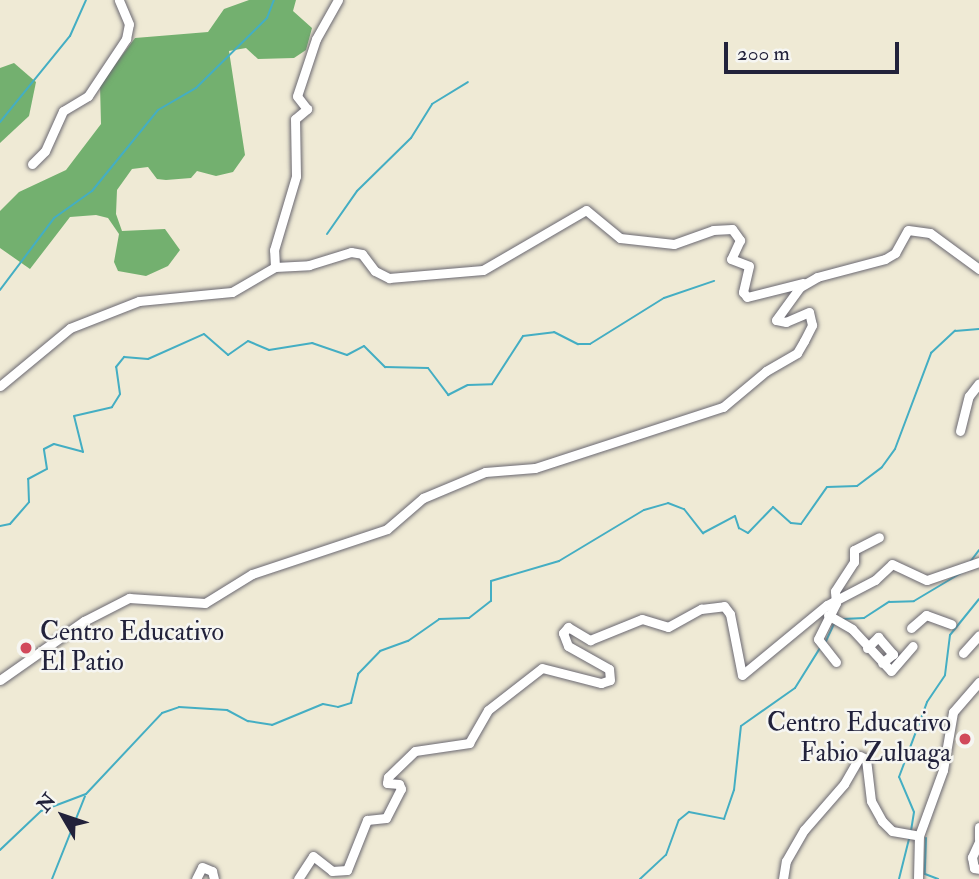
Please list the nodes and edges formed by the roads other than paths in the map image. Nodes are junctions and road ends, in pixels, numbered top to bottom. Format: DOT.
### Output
graph roads {
  1 [pos="119,0"];
  2 [pos="338,0"];
  3 [pos="32,164"];
  4 [pos="275,267"];
  5 [pos="979,270"];
  6 [pos="806,282"];
  7 [pos="979,383"];
  8 [pos="0,386"];
  9 [pos="960,431"];
  10 [pos="879,537"];
  11 [pos="977,563"];
  12 [pos="834,600"];
  13 [pos="833,618"];
  14 [pos="951,624"];
  15 [pos="911,628"];
  16 [pos="979,635"];
  17 [pos="913,646"];
  18 [pos="867,648"];
  19 [pos="963,653"];
  20 [pos="836,662"];
  21 [pos="882,663"];
  22 [pos="0,680"];
  23 [pos="979,682"];
  24 [pos="979,827"];
  25 [pos="911,835"];
  26 [pos="979,841"];
  27 [pos="979,869"];
  28 [pos="196,879"];
  29 [pos="214,879"];
  30 [pos="298,879"];
  31 [pos="782,879"];
  32 [pos="918,879"];
  1 -- 3 [label="street"];
  2 -- 4 [label="street"];
  4 -- 6 [label="street"];
  4 -- 8 [label="street"];
  5 -- 6 [label="street"];
  6 -- 22 [label="street"];
  7 -- 9 [label="street"];
  10 -- 12 [label="street"];
  11 -- 12 [label="street"];
  12 -- 13 [label="street"];
  12 -- 30 [label="street"];
  13 -- 18 [label="street"];
  13 -- 20 [label="street"];
  14 -- 15 [label="street"];
  16 -- 19 [label="street"];
  17 -- 21 [label="street"];
  18 -- 21 [label="street"];
  18 -- 21 [label="street"];
  23 -- 25 [label="street"];
  24 -- 26 [label="street"];
  25 -- 31 [label="street"];
  25 -- 32 [label="street"];
  26 -- 27 [label="street"];
  28 -- 29 [label="street"];
}
